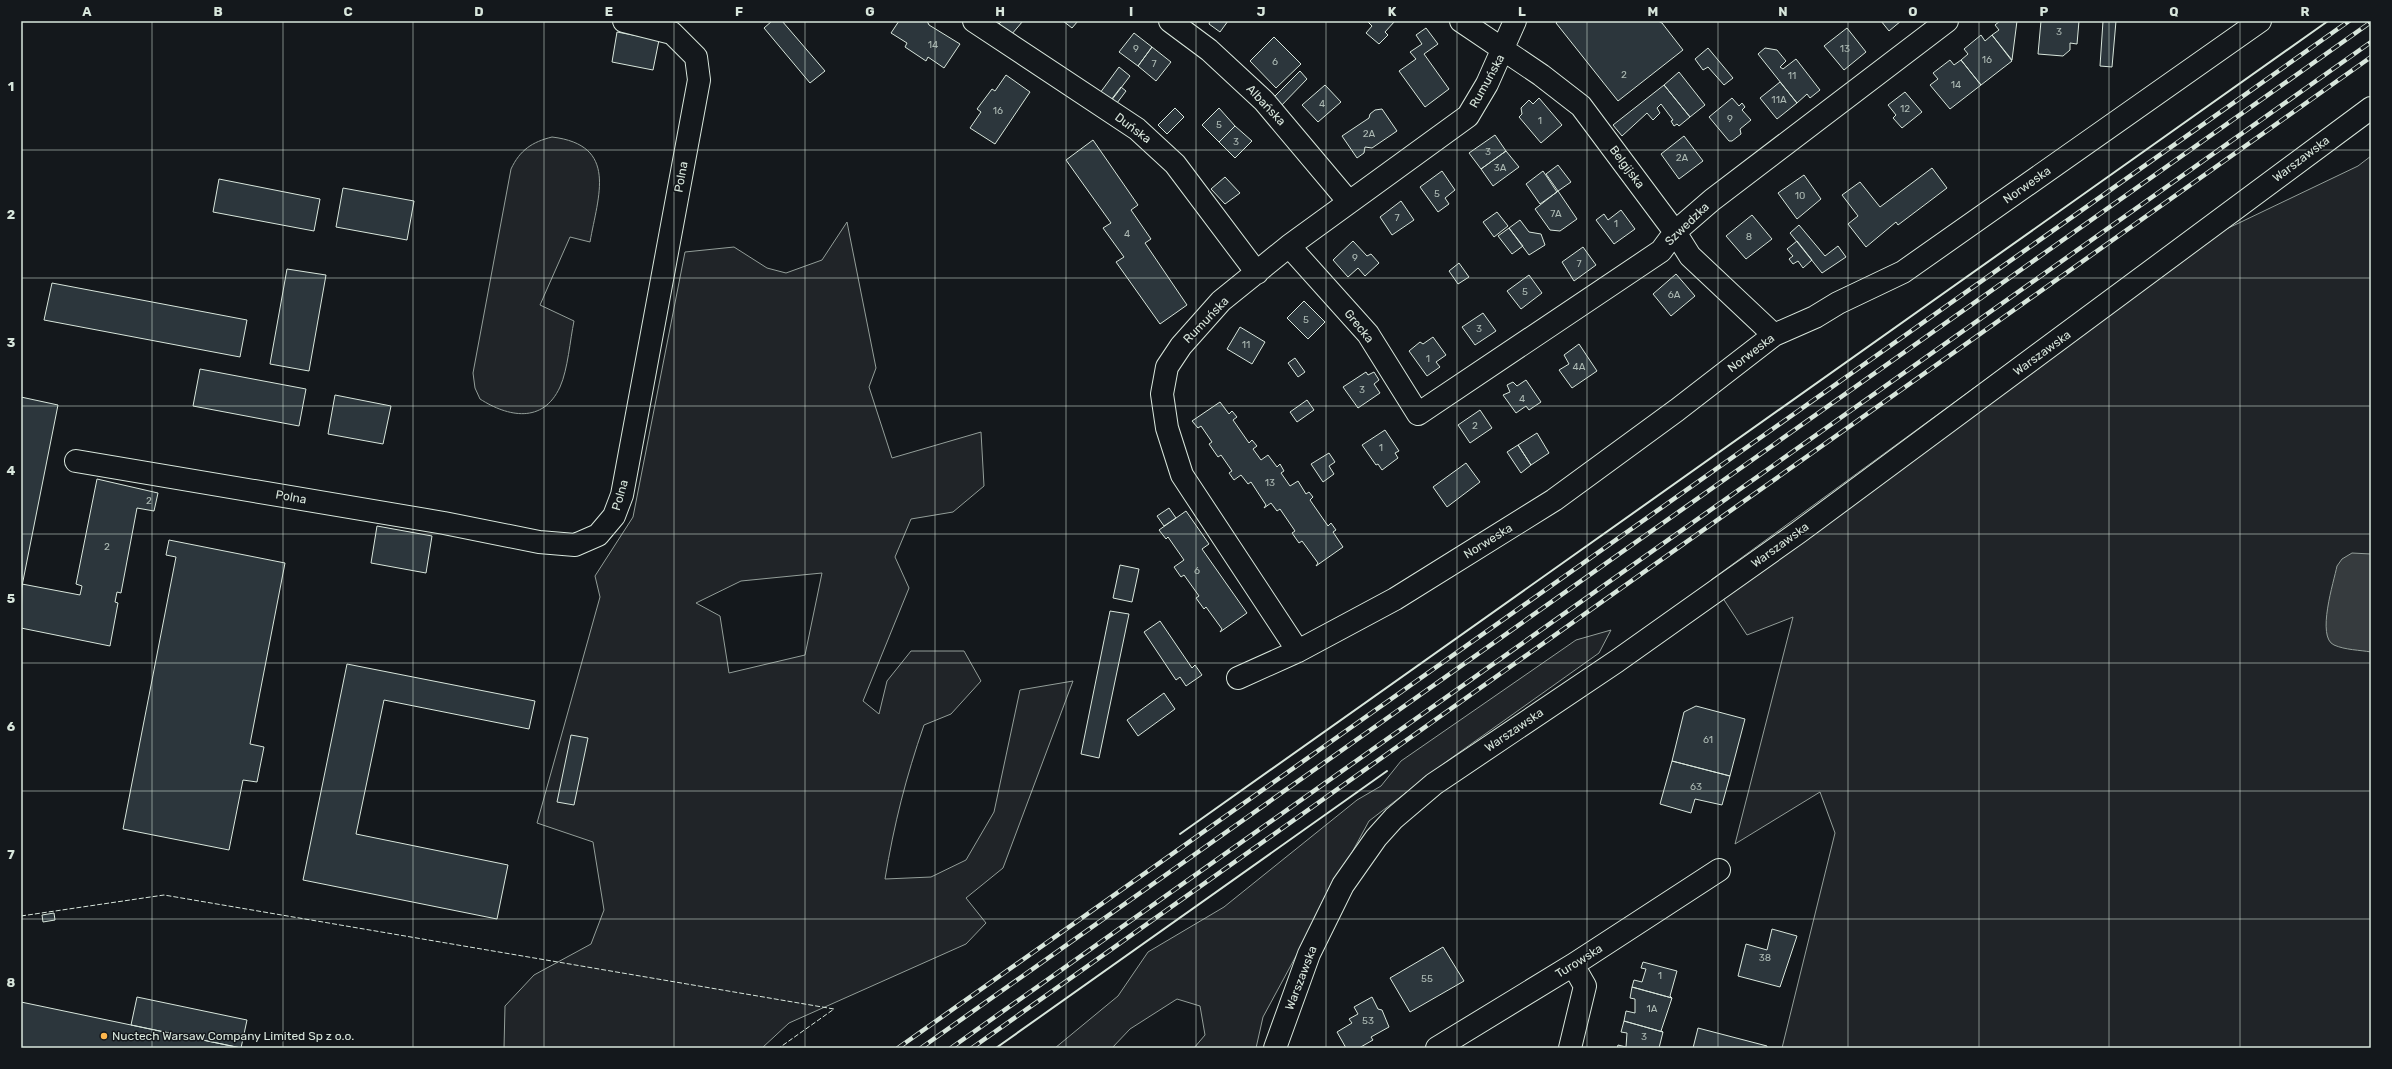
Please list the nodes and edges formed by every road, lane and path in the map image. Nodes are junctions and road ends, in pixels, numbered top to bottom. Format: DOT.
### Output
graph roads {
  1 [pos="624,21"];
  2 [pos="974,21"];
  3 [pos="1170,21"];
  4 [pos="1461,21"];
  5 [pos="1515,21"];
  6 [pos="1947,21"];
  7 [pos="2247,24"];
  8 [pos="1504,50"];
  9 [pos="2371,108"];
  10 [pos="1349,202"];
  11 [pos="1675,232"];
  12 [pos="1289,246"];
  13 [pos="1257,273"];
  14 [pos="1774,335"];
  15 [pos="1418,414"];
  16 [pos="76,461"];
  17 [pos="1298,651"];
  18 [pos="1238,678"];
  19 [pos="1719,870"];
  20 [pos="1573,965"];
  21 [pos="1275,1048"];
  22 [pos="1437,1048"];
  23 [pos="1570,1048"];
  1 -- 16 [label="street, Polna"];
  2 -- 13 [label="street, Duńska"];
  3 -- 10 [label="street, Albańska"];
  4 -- 8 [label="street, Belgijska"];
  5 -- 8 [label="street, Rumuńska"];
  6 -- 11 [label="street, Szwedzka"];
  7 -- 14 [label="street, Norweska"];
  8 -- 10 [label="street, Rumuńska"];
  8 -- 11 [label="street, Belgijska"];
  9 -- 21 [label="street, Warszawska"];
  10 -- 12 [label="street, Rumuńska"];
  11 -- 14 [label="street, Belgijska"];
  11 -- 15 [label="street, Szwedzka"];
  12 -- 13 [label="street, Rumuńska"];
  12 -- 15 [label="street, Grecka"];
  13 -- 17 [label="street, Rumuńska"];
  14 -- 17 [label="street, Norweska"];
  17 -- 18 [label="street, Norweska"];
  19 -- 20 [label="street, Turowska"];
  20 -- 22 [label="street, Turowska"];
  20 -- 23 [label="street"];
}
